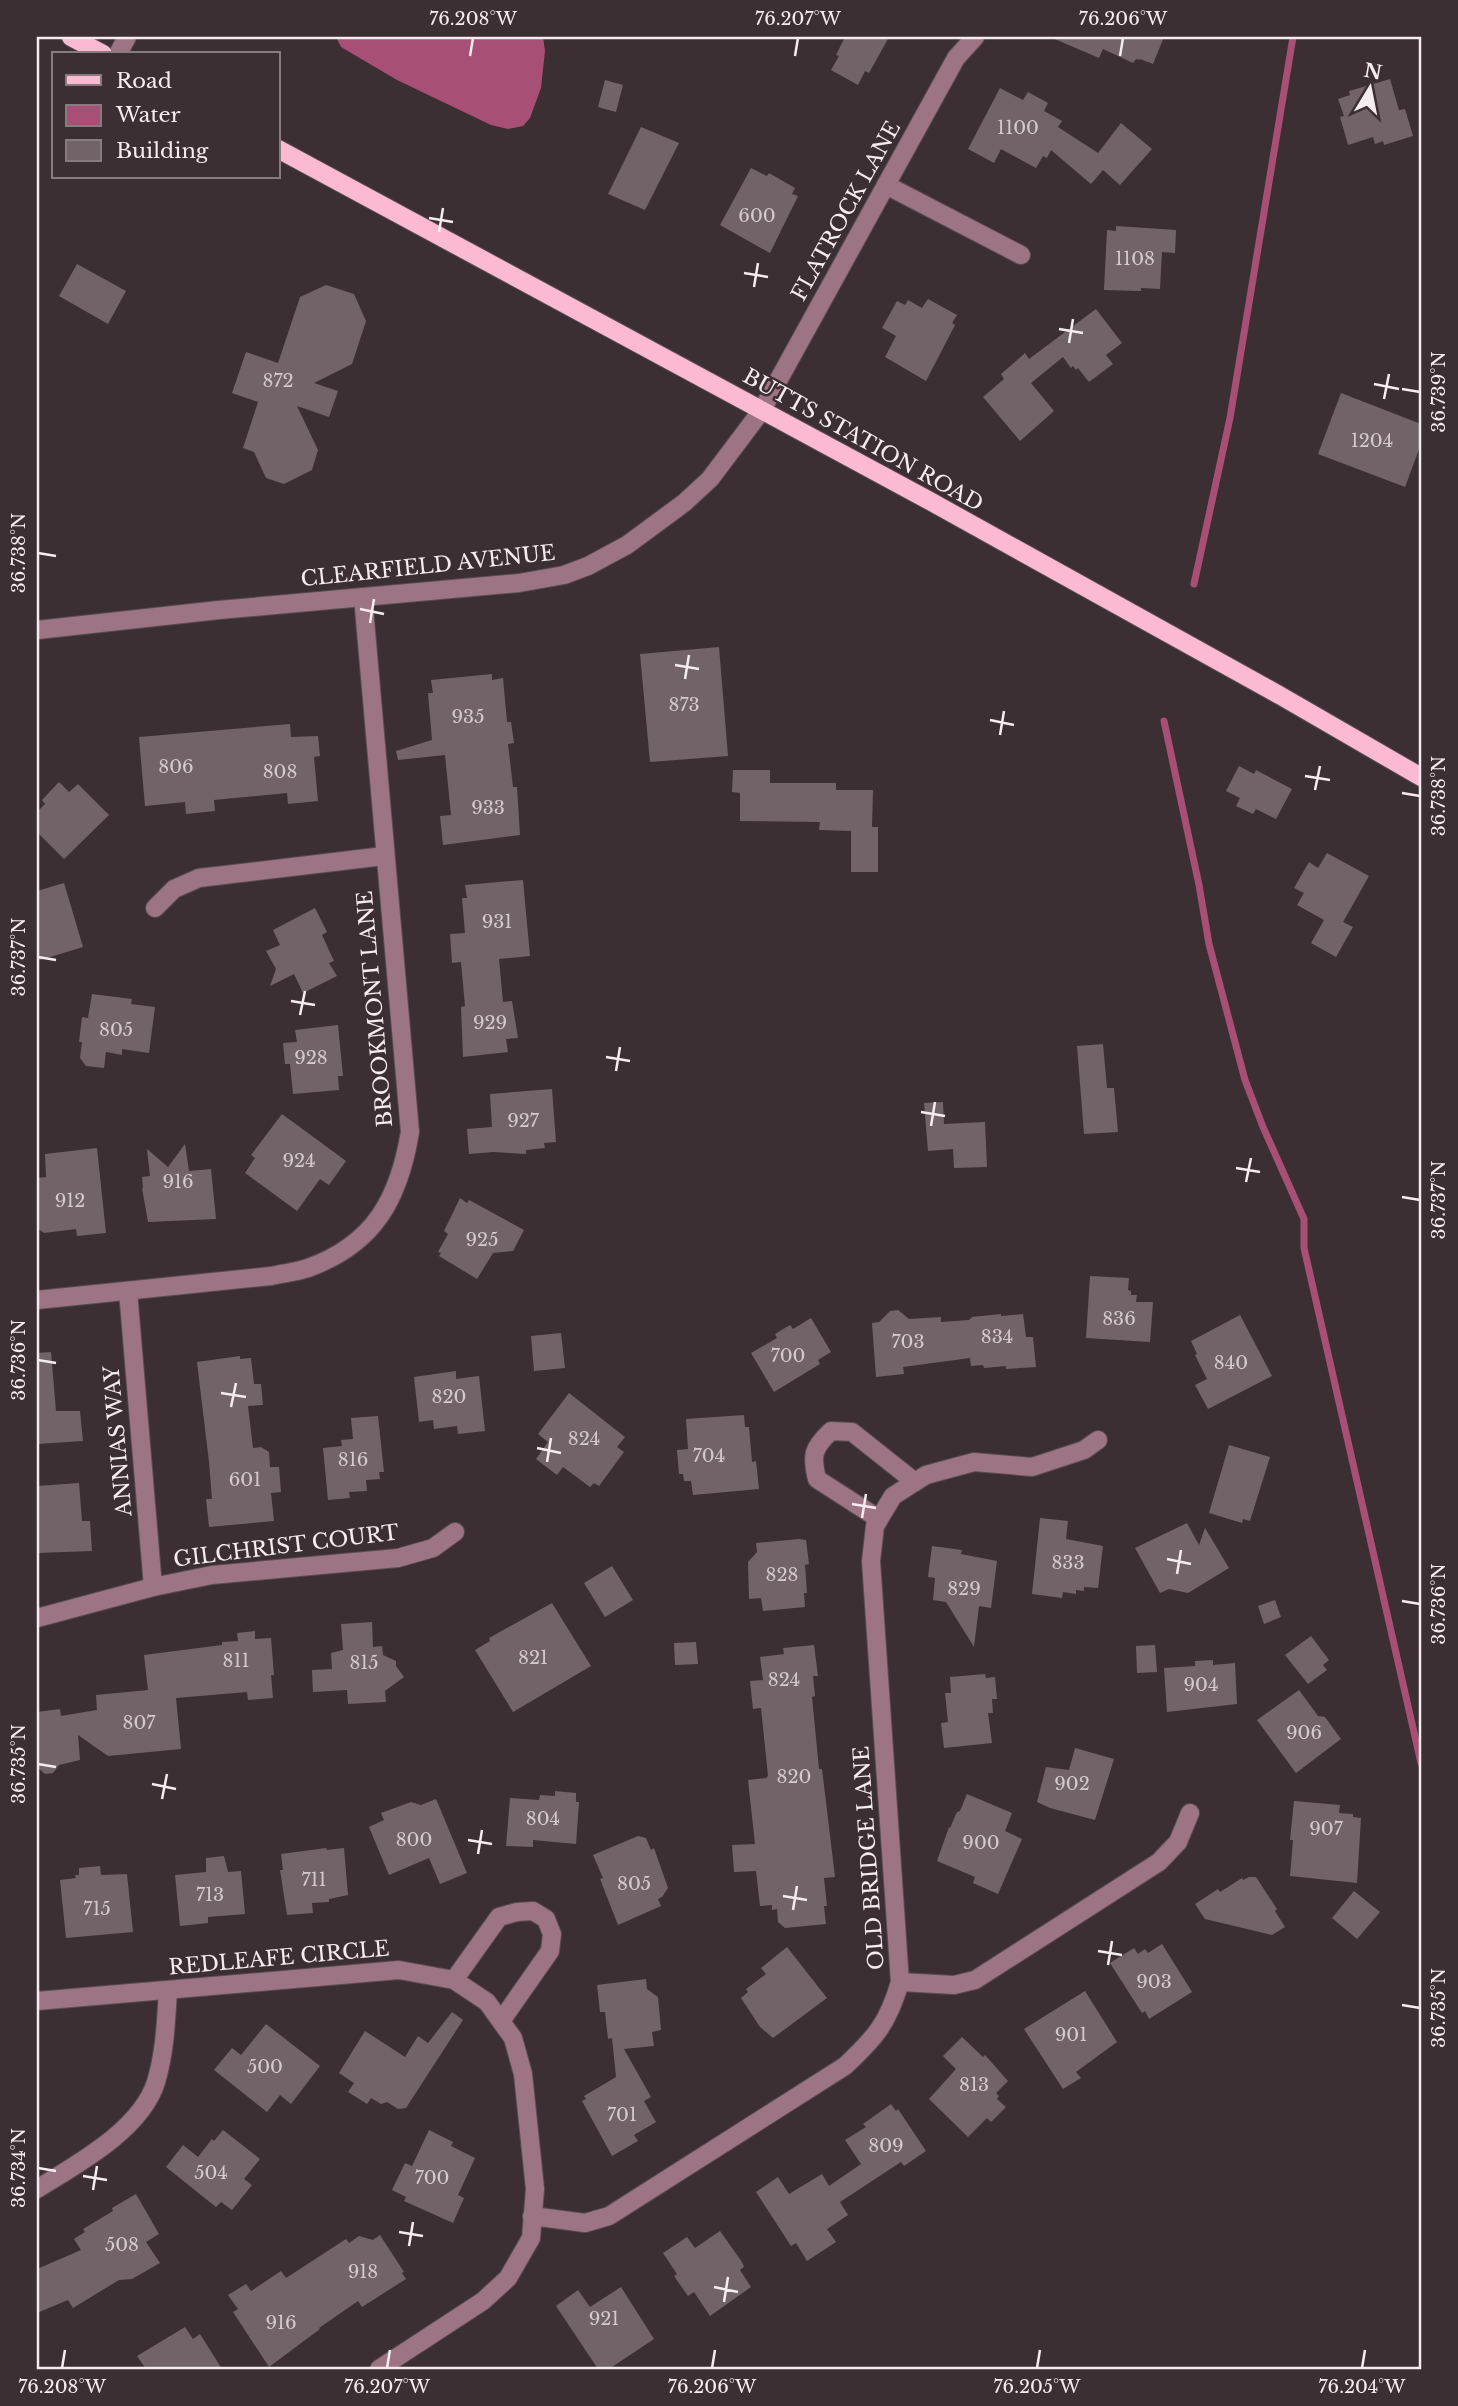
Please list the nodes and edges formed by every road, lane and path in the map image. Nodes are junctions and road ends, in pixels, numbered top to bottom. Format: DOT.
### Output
graph roads {
  1 [pos="71,37"];
  2 [pos="975,37"];
  3 [pos="99,52"];
  4 [pos="280,150"];
  5 [pos="886,185"];
  6 [pos="1021,255"];
  7 [pos="762,410"];
  8 [pos="362,597"];
  9 [pos="37,630"];
  10 [pos="1421,777"];
  11 [pos="384,856"];
  12 [pos="155,908"];
  13 [pos="128,1291"];
  14 [pos="37,1300"];
  15 [pos="1098,1440"];
  16 [pos="915,1482"];
  17 [pos="879,1519"];
  18 [pos="455,1532"];
  19 [pos="153,1587"];
  20 [pos="37,1618"];
  21 [pos="1190,1813"];
  22 [pos="454,1980"];
  23 [pos="900,1983"];
  24 [pos="168,1990"];
  25 [pos="37,2001"];
  26 [pos="501,2021"];
  27 [pos="37,2189"];
  28 [pos="533,2216"];
  29 [pos="379,2369"];
  1 -- 3 [label="main road"];
  2 -- 5 [label="street, FLATROCK LANE"];
  4 -- 7 [label="main road, BUTTS STATION ROAD"];
  5 -- 6 [label="street"];
  5 -- 7 [label="street, FLATROCK LANE"];
  7 -- 8 [label="street, CLEARFIELD AVENUE"];
  7 -- 10 [label="main road, BUTTS STATION ROAD"];
  8 -- 9 [label="street, CLEARFIELD AVENUE"];
  8 -- 11 [label="street, BROOKMONT LANE"];
  11 -- 12 [label="street"];
  11 -- 13 [label="street, BROOKMONT LANE"];
  13 -- 14 [label="street, BROOKMONT LANE"];
  13 -- 19 [label="street, ANNIAS WAY"];
  15 -- 16 [label="street, OLD BRIDGE LANE"];
  16 -- 17 [label="street, OLD BRIDGE LANE"];
  16 -- 17 [label="street"];
  17 -- 23 [label="street, OLD BRIDGE LANE"];
  18 -- 19 [label="street, GILCHRIST COURT"];
  19 -- 20 [label="street, GILCHRIST COURT"];
  21 -- 23 [label="street"];
  22 -- 24 [label="street, REDLEAFE CIRCLE"];
  22 -- 26 [label="street, REDLEAFE CIRCLE"];
  22 -- 26 [label="street"];
  23 -- 28 [label="street, OLD BRIDGE LANE"];
  24 -- 25 [label="street, REDLEAFE CIRCLE"];
  24 -- 27 [label="street"];
  26 -- 28 [label="street, REDLEAFE CIRCLE"];
  28 -- 29 [label="street, REDLEAFE CIRCLE"];
}
